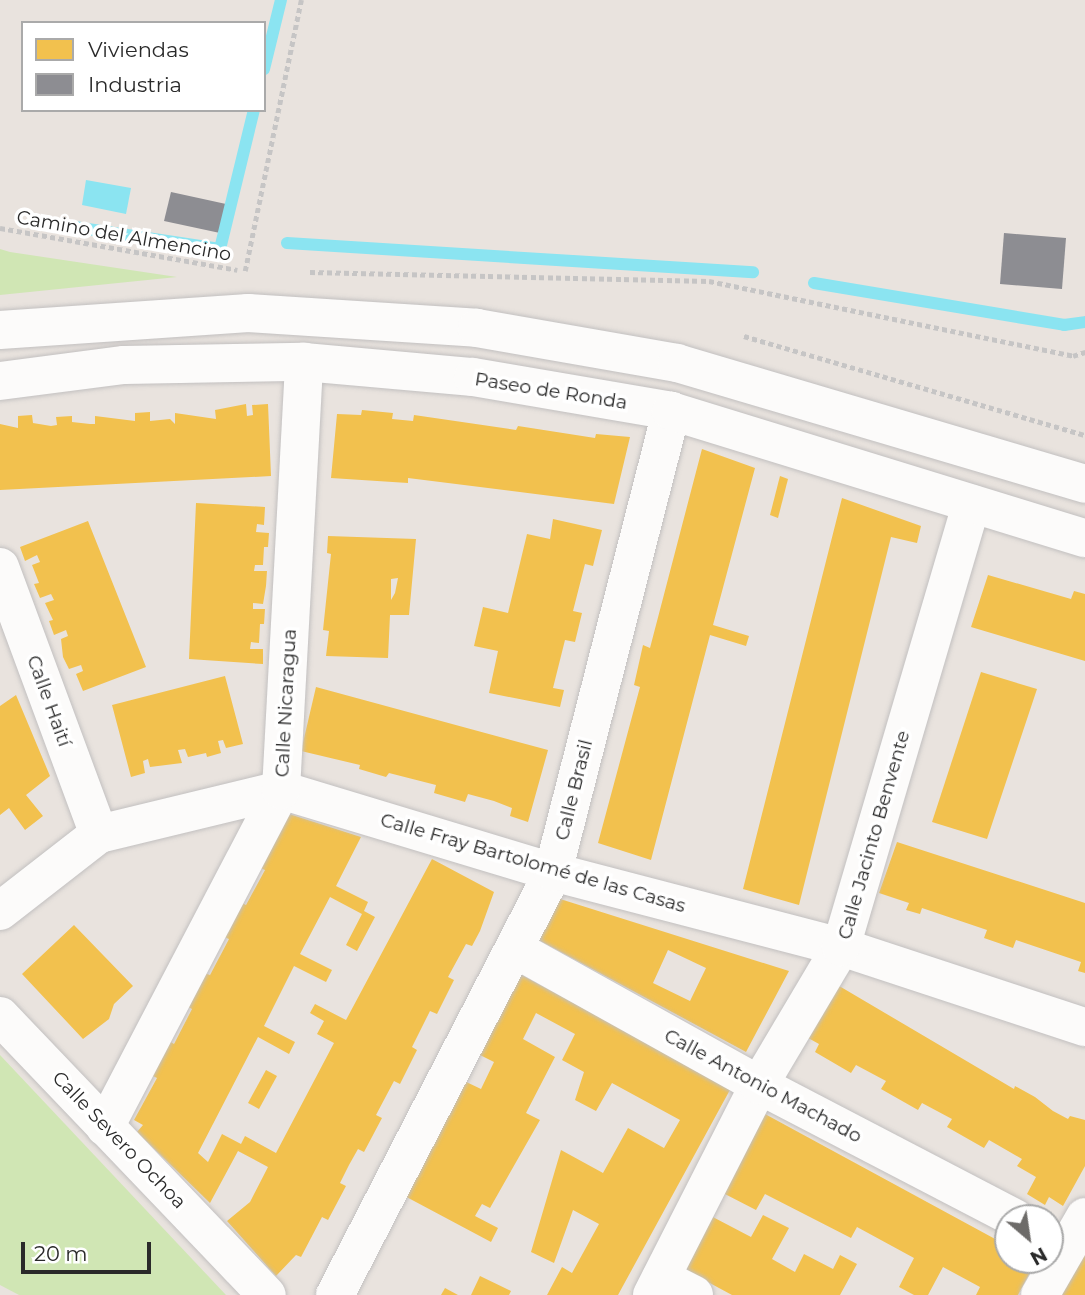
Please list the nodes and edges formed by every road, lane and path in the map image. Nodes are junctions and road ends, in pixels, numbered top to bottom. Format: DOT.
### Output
graph roads {
  1 [pos="300,0"];
  2 [pos="0,228"];
  3 [pos="243,271"];
  4 [pos="256,271"];
  5 [pos="298,272"];
  6 [pos="248,313"];
  7 [pos="0,330"];
  8 [pos="1085,352"];
  9 [pos="304,362"];
  10 [pos="0,381"];
  11 [pos="671,411"];
  12 [pos="1085,484"];
  13 [pos="971,504"];
  14 [pos="1085,538"];
  15 [pos="0,567"];
  16 [pos="281,790"];
  17 [pos="99,834"];
  18 [pos="553,872"];
  19 [pos="0,911"];
  20 [pos="841,947"];
  21 [pos="515,949"];
  22 [pos="0,1016"];
  23 [pos="1085,1027"];
  24 [pos="758,1085"];
  25 [pos="105,1127"];
  26 [pos="994,1208"];
  27 [pos="1068,1233"];
  28 [pos="669,1289"];
  29 [pos="267,1295"];
  30 [pos="335,1295"];
  31 [pos="1040,1295"];
  1 -- 3 [label="path"];
  2 -- 3 [label="path, Camino del Almencino"];
  3 -- 4 [label="path"];
  3 -- 6 [label="path, Camino del Almencino"];
  5 -- 8 [label="path"];
  6 -- 7 [label="street"];
  6 -- 12 [label="street"];
  9 -- 10 [label="street, Paseo de Ronda"];
  9 -- 11 [label="street, Paseo de Ronda"];
  9 -- 16 [label="street, Calle Nicaragua"];
  11 -- 13 [label="street, Paseo de Ronda"];
  11 -- 18 [label="street, Calle Brasil"];
  13 -- 14 [label="street, Paseo de Ronda"];
  13 -- 20 [label="street, Calle Jacinto Benvente"];
  15 -- 17 [label="street, Calle Haití"];
  16 -- 17 [label="street"];
  16 -- 18 [label="street, Calle Fray Bartolomé de las Casas"];
  16 -- 25 [label="street, Calle Nicaragua"];
  17 -- 19 [label="street"];
  18 -- 20 [label="street, Calle Fray Bartolomé de las Casas"];
  18 -- 21 [label="street, Calle Brasil"];
  20 -- 23 [label="street, Calle Fray Bartolomé de las Casas"];
  20 -- 24 [label="street, Calle Jacinto Benvente"];
  21 -- 24 [label="street, Calle Antonio Machado"];
  21 -- 30 [label="street, Calle Brasil"];
  22 -- 25 [label="street, Calle Severo Ochoa"];
  24 -- 26 [label="street, Calle Antonio Machado"];
  24 -- 28 [label="street, Calle Jacinto Benvente"];
  25 -- 29 [label="street, Calle Severo Ochoa"];
  27 -- 31 [label="street"];
}
